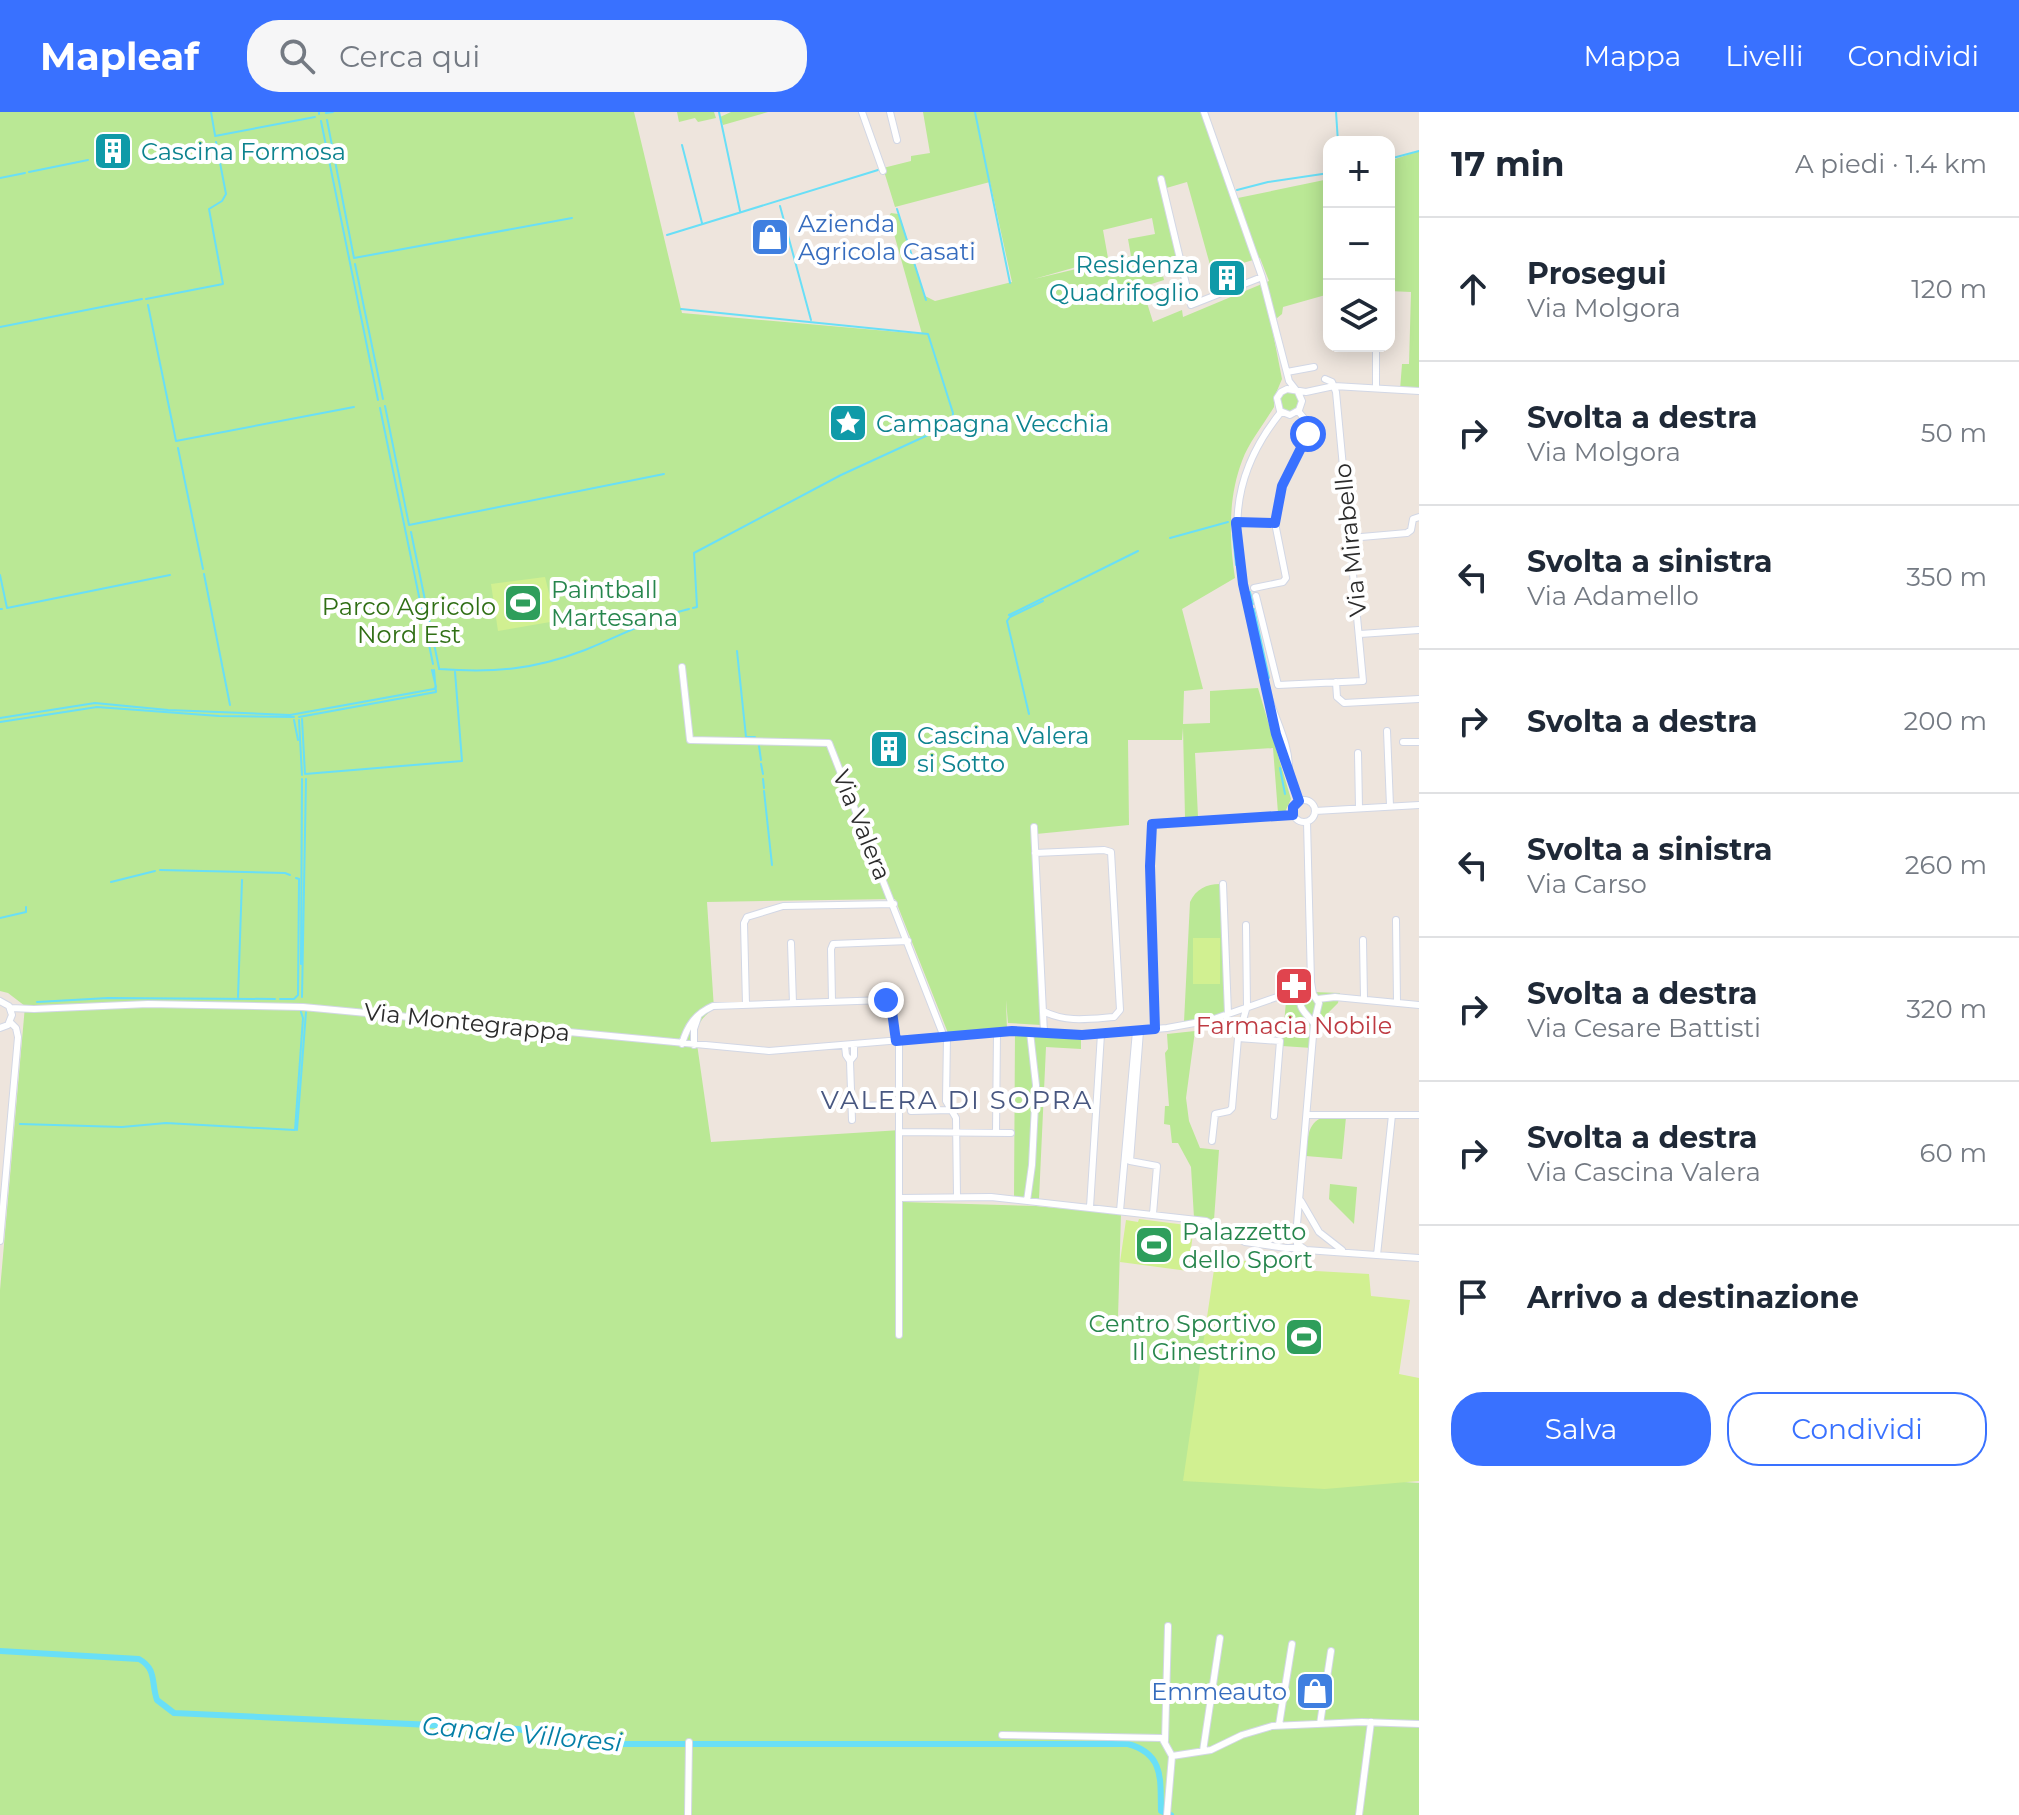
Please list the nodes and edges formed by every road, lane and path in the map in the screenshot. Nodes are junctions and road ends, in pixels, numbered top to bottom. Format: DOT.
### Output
graph roads {
  1 [pos="862,112"];
  2 [pos="890,112"];
  3 [pos="1204,112"];
  4 [pos="897,140"];
  5 [pos="883,171"];
  6 [pos="1161,179"];
  7 [pos="1262,277"];
  8 [pos="1376,352"];
  9 [pos="1314,367"];
  10 [pos="1287,373"];
  11 [pos="1334,386"];
  12 [pos="1376,387"];
  13 [pos="1322,389"];
  14 [pos="1282,391"];
  15 [pos="1297,391"];
  16 [pos="1312,391"];
  17 [pos="1419,391"];
  18 [pos="1302,402"];
  19 [pos="1298,411"];
  20 [pos="1281,412"];
  21 [pos="1419,517"];
  22 [pos="1236,522"];
  23 [pos="1275,523"];
  24 [pos="1350,538"];
  25 [pos="1419,630"];
  26 [pos="1360,634"];
  27 [pos="682,667"];
  28 [pos="1336,682"];
  29 [pos="1419,699"];
  30 [pos="1387,731"];
  31 [pos="1403,742"];
  32 [pos="1419,742"];
  33 [pos="1358,753"];
  34 [pos="1299,801"];
  35 [pos="1419,805"];
  36 [pos="1390,806"];
  37 [pos="1359,808"];
  38 [pos="1315,811"];
  39 [pos="1293,815"];
  40 [pos="1307,822"];
  41 [pos="1034,827"];
  42 [pos="1035,853"];
  43 [pos="1223,884"];
  44 [pos="894,904"];
  45 [pos="1396,920"];
  46 [pos="1246,925"];
  47 [pos="1363,940"];
  48 [pos="908,941"];
  49 [pos="791,943"];
  50 [pos="1311,996"];
  51 [pos="1364,999"];
  52 [pos="1264,1000"];
  53 [pos="0,1001"];
  54 [pos="832,1001"];
  55 [pos="1397,1002"];
  56 [pos="793,1003"];
  57 [pos="1300,1003"];
  58 [pos="746,1005"];
  59 [pos="1419,1005"];
  60 [pos="1247,1006"];
  61 [pos="10,1008"];
  62 [pos="34,1009"];
  63 [pos="1043,1011"];
  64 [pos="1316,1011"];
  65 [pos="1308,1013"];
  66 [pos="699,1014"];
  67 [pos="1228,1014"];
  68 [pos="934,1016"];
  69 [pos="11,1020"];
  70 [pos="1314,1024"];
  71 [pos="0,1028"];
  72 [pos="1155,1029"];
  73 [pos="1138,1031"];
  74 [pos="997,1032"];
  75 [pos="1030,1032"];
  76 [pos="1044,1033"];
  77 [pos="1101,1034"];
  78 [pos="933,1037"];
  79 [pos="946,1037"];
  80 [pos="1238,1038"];
  81 [pos="898,1041"];
  82 [pos="682,1044"];
  83 [pos="694,1045"];
  84 [pos="850,1046"];
  85 [pos="900,1105"];
  86 [pos="851,1106"];
  87 [pos="950,1110"];
  88 [pos="911,1111"];
  89 [pos="1307,1115"];
  90 [pos="1392,1115"];
  91 [pos="1419,1115"];
  92 [pos="1274,1116"];
  93 [pos="852,1120"];
  94 [pos="900,1132"];
  95 [pos="957,1132"];
  96 [pos="996,1133"];
  97 [pos="1011,1133"];
  98 [pos="1212,1141"];
  99 [pos="1127,1163"];
  100 [pos="957,1196"];
  101 [pos="900,1198"];
  102 [pos="1300,1198"];
  103 [pos="1027,1201"];
  104 [pos="1090,1207"];
  105 [pos="1120,1211"];
  106 [pos="1153,1214"];
  107 [pos="1318,1230"];
  108 [pos="0,1241"];
  109 [pos="1299,1245"];
  110 [pos="1349,1253"];
  111 [pos="1377,1255"];
  112 [pos="1419,1258"];
  113 [pos="899,1335"];
  114 [pos="1168,1626"];
  115 [pos="1220,1638"];
  116 [pos="1292,1644"];
  117 [pos="1331,1651"];
  118 [pos="1371,1722"];
  119 [pos="1320,1724"];
  120 [pos="1419,1724"];
  121 [pos="1279,1725"];
  122 [pos="1002,1735"];
  123 [pos="1165,1741"];
  124 [pos="689,1745"];
  125 [pos="1203,1751"];
  126 [pos="1172,1756"];
  127 [pos="1167,1812"];
  128 [pos="688,1815"];
  129 [pos="1359,1815"];
  1 -- 5 [label="street"];
  2 -- 4 [label="street"];
  3 -- 7 [label="street"];
  6 -- 7 [label="street"];
  7 -- 10 [label="street"];
  8 -- 12 [label="street"];
  9 -- 10 [label="street"];
  10 -- 14 [label="street"];
  10 -- 15 [label="street"];
  11 -- 12 [label="street"];
  11 -- 13 [label="street"];
  11 -- 13 [label="street"];
  11 -- 24 [label="street, Via Mirabello"];
  12 -- 17 [label="street"];
  13 -- 16 [label="street"];
  14 -- 15 [label="street"];
  14 -- 20 [label="street"];
  15 -- 16 [label="street"];
  15 -- 18 [label="street"];
  16 -- 18 [label="street"];
  18 -- 19 [label="street"];
  19 -- 20 [label="street"];
  19 -- 23 [label="street"];
  20 -- 22 [label="street"];
  21 -- 24 [label="street"];
  22 -- 23 [label="street"];
  22 -- 34 [label="street"];
  23 -- 28 [label="street"];
  24 -- 26 [label="street, Via Mirabello"];
  25 -- 26 [label="street, Via Mirabello"];
  26 -- 28 [label="street"];
  27 -- 44 [label="street, Via Valera"];
  28 -- 29 [label="street"];
  30 -- 36 [label="street"];
  31 -- 32 [label="street"];
  33 -- 37 [label="street"];
  34 -- 38 [label="street"];
  34 -- 39 [label="street"];
  35 -- 36 [label="street"];
  36 -- 37 [label="street"];
  37 -- 38 [label="street"];
  38 -- 40 [label="street"];
  39 -- 40 [label="street"];
  39 -- 72 [label="street"];
  40 -- 50 [label="street"];
  41 -- 42 [label="street"];
  42 -- 63 [label="street"];
  42 -- 63 [label="street"];
  43 -- 67 [label="street"];
  44 -- 48 [label="street, Via Valera"];
  44 -- 58 [label="street"];
  45 -- 55 [label="street"];
  46 -- 60 [label="street"];
  47 -- 51 [label="street"];
  48 -- 54 [label="street"];
  48 -- 68 [label="street, Via Valera"];
  49 -- 56 [label="street"];
  50 -- 51 [label="street"];
  50 -- 52 [label="street"];
  50 -- 57 [label="street"];
  50 -- 64 [label="street"];
  51 -- 55 [label="street"];
  52 -- 57 [label="street"];
  52 -- 60 [label="street, Via Montegrappa"];
  53 -- 61 [label="street"];
  54 -- 56 [label="street"];
  54 -- 81 [label="street"];
  55 -- 59 [label="street"];
  56 -- 58 [label="street"];
  57 -- 65 [label="street"];
  58 -- 66 [label="street"];
  60 -- 67 [label="street, Via Montegrappa"];
  60 -- 80 [label="street"];
  61 -- 62 [label="street, Via Montegrappa"];
  61 -- 69 [label="street"];
  62 -- 69 [label="street, Via Montegrappa"];
  62 -- 82 [label="street, Via Montegrappa"];
  63 -- 76 [label="street"];
  64 -- 65 [label="street"];
  64 -- 70 [label="street"];
  65 -- 70 [label="street"];
  66 -- 82 [label="street"];
  66 -- 83 [label="street"];
  67 -- 72 [label="street, Via Montegrappa"];
  68 -- 78 [label="street, Via Valera"];
  68 -- 79 [label="street, Via Valera"];
  69 -- 71 [label="street, Via Montegrappa"];
  69 -- 108 [label="street"];
  70 -- 89 [label="street"];
  72 -- 73 [label="street, Via Montegrappa"];
  73 -- 77 [label="street, Via Montegrappa"];
  73 -- 99 [label="street"];
  74 -- 75 [label="street, Via Montegrappa"];
  74 -- 79 [label="street, Via Montegrappa"];
  74 -- 96 [label="street"];
  75 -- 76 [label="street, Via Montegrappa"];
  75 -- 103 [label="street"];
  76 -- 77 [label="street, Via Montegrappa"];
  77 -- 104 [label="street"];
  78 -- 79 [label="street, Via Montegrappa"];
  78 -- 81 [label="street, Via Montegrappa"];
  79 -- 87 [label="street"];
  80 -- 92 [label="street"];
  80 -- 98 [label="street"];
  81 -- 84 [label="street, Via Montegrappa"];
  81 -- 85 [label="street"];
  82 -- 83 [label="street, Via Montegrappa"];
  83 -- 84 [label="street, Via Montegrappa"];
  84 -- 86 [label="street"];
  85 -- 86 [label="street"];
  85 -- 94 [label="street"];
  86 -- 93 [label="street"];
  87 -- 88 [label="street"];
  87 -- 95 [label="street"];
  89 -- 90 [label="street"];
  89 -- 102 [label="street"];
  90 -- 91 [label="street"];
  90 -- 111 [label="street"];
  94 -- 95 [label="street"];
  94 -- 101 [label="street"];
  95 -- 96 [label="street"];
  95 -- 100 [label="street"];
  96 -- 97 [label="street"];
  99 -- 105 [label="street"];
  99 -- 106 [label="street"];
  100 -- 101 [label="street"];
  100 -- 103 [label="street"];
  101 -- 113 [label="street"];
  102 -- 107 [label="street"];
  102 -- 109 [label="street"];
  103 -- 104 [label="street"];
  104 -- 105 [label="street"];
  105 -- 106 [label="street"];
  106 -- 109 [label="street"];
  107 -- 109 [label="street"];
  107 -- 109 [label="street"];
  107 -- 110 [label="street"];
  109 -- 110 [label="street"];
  110 -- 111 [label="street"];
  111 -- 112 [label="street"];
  114 -- 123 [label="street"];
  115 -- 125 [label="street"];
  116 -- 121 [label="street"];
  117 -- 119 [label="street"];
  118 -- 119 [label="street"];
  118 -- 120 [label="street"];
  118 -- 129 [label="street"];
  119 -- 121 [label="street"];
  121 -- 125 [label="street"];
  122 -- 123 [label="street"];
  123 -- 126 [label="street"];
  124 -- 128 [label="street"];
  125 -- 126 [label="street"];
  126 -- 127 [label="street"];
}
